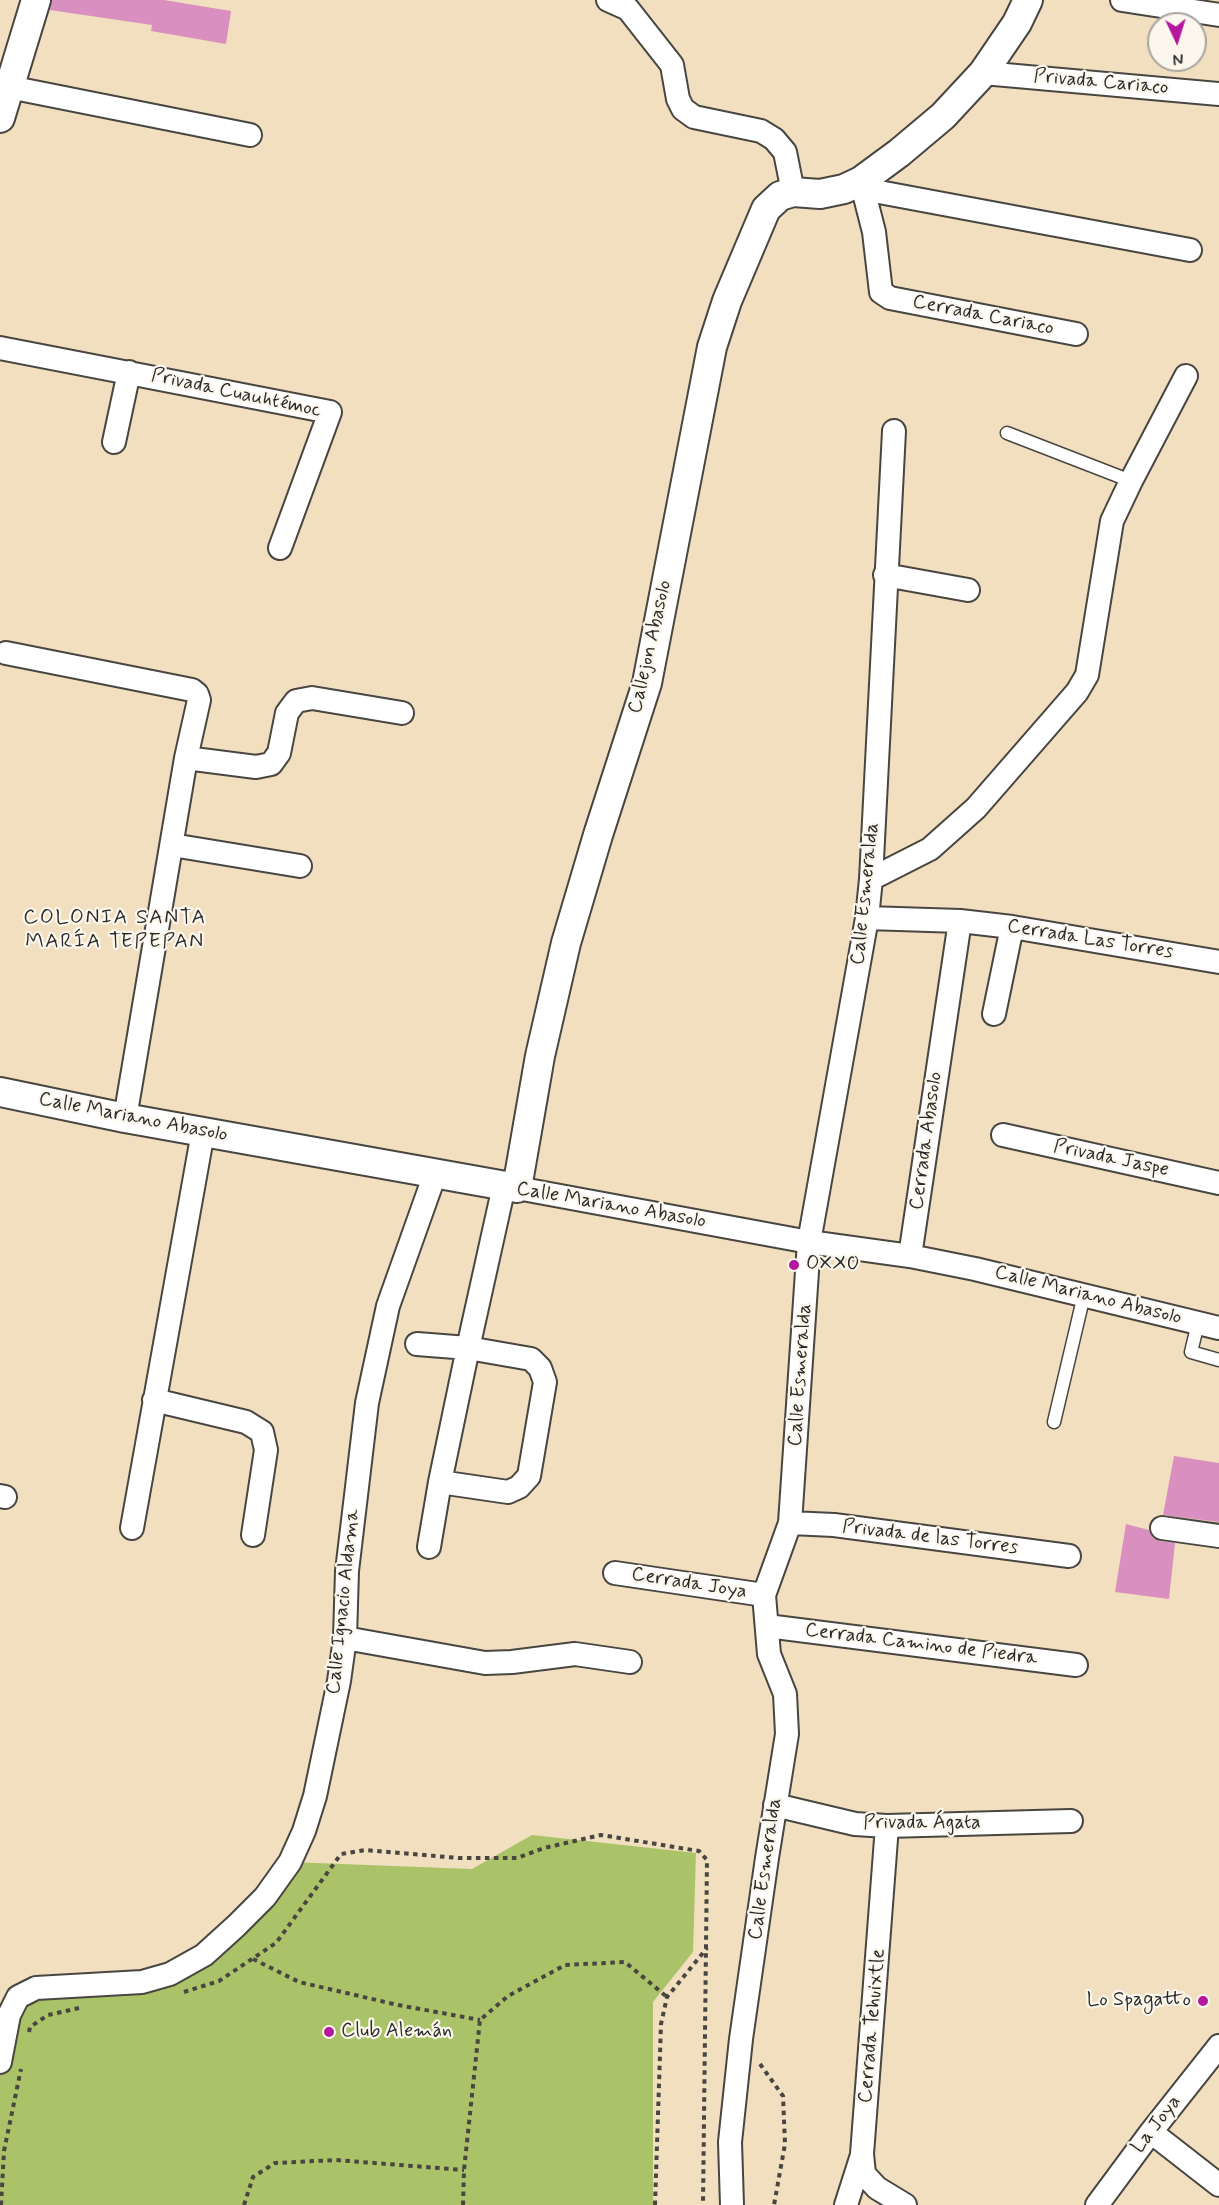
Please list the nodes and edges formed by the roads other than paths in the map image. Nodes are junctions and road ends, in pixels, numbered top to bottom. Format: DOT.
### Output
graph roads {
  1 [pos="36,0"];
  2 [pos="608,0"];
  3 [pos="1028,0"];
  4 [pos="1122,0"];
  5 [pos="630,5"];
  6 [pos="1219,15"];
  7 [pos="983,73"];
  8 [pos="9,87"];
  9 [pos="1219,94"];
  10 [pos="0,118"];
  11 [pos="250,135"];
  12 [pos="862,185"];
  13 [pos="793,192"];
  14 [pos="1190,250"];
  15 [pos="1076,334"];
  16 [pos="0,348"];
  17 [pos="129,372"];
  18 [pos="1186,376"];
  19 [pos="894,431"];
  20 [pos="1007,433"];
  21 [pos="114,442"];
  22 [pos="1131,481"];
  23 [pos="280,548"];
  24 [pos="885,575"];
  25 [pos="968,590"];
  26 [pos="6,652"];
  27 [pos="402,713"];
  28 [pos="186,758"];
  29 [pos="172,845"];
  30 [pos="300,867"];
  31 [pos="871,879"];
  32 [pos="867,918"];
  33 [pos="960,921"];
  34 [pos="1012,927"];
  35 [pos="1219,962"];
  36 [pos="994,1014"];
  37 [pos="0,1092"];
  38 [pos="125,1118"];
  39 [pos="203,1132"];
  40 [pos="1003,1135"];
  41 [pos="435,1174"];
  42 [pos="1219,1183"];
  43 [pos="510,1187"];
  44 [pos="809,1242"];
  45 [pos="910,1256"];
  46 [pos="1083,1295"];
  47 [pos="1208,1326"];
  48 [pos="417,1344"];
  49 [pos="468,1348"];
  50 [pos="1219,1360"];
  51 [pos="154,1400"];
  52 [pos="1054,1422"];
  53 [pos="440,1482"];
  54 [pos="790,1523"];
  55 [pos="132,1528"];
  56 [pos="1162,1528"];
  57 [pos="253,1535"];
  58 [pos="1219,1536"];
  59 [pos="429,1548"];
  60 [pos="1069,1556"];
  61 [pos="615,1573"];
  62 [pos="764,1595"];
  63 [pos="767,1626"];
  64 [pos="345,1638"];
  65 [pos="630,1662"];
  66 [pos="1076,1665"];
  67 [pos="775,1805"];
  68 [pos="1071,1821"];
  69 [pos="887,1826"];
  70 [pos="1219,2046"];
  71 [pos="0,2062"];
  72 [pos="1151,2132"];
  73 [pos="862,2154"];
  74 [pos="1219,2185"];
  75 [pos="732,2205"];
  76 [pos="846,2205"];
  77 [pos="905,2205"];
  78 [pos="1097,2205"];
  1 -- 8 [label="street"];
  2 -- 5 [label="street"];
  3 -- 7 [label="street"];
  4 -- 6 [label="street"];
  5 -- 13 [label="street"];
  7 -- 9 [label="street, Privada Cariaco"];
  7 -- 12 [label="street"];
  8 -- 10 [label="street"];
  8 -- 11 [label="street"];
  12 -- 13 [label="street"];
  12 -- 14 [label="street"];
  12 -- 15 [label="street, Cerrada Cariaco"];
  13 -- 43 [label="street, Callejon Abasolo"];
  16 -- 17 [label="street, Privada Cuauhtémoc"];
  17 -- 21 [label="street"];
  17 -- 23 [label="street, Privada Cuauhtémoc"];
  18 -- 22 [label="street"];
  19 -- 24 [label="street, Calle Esmeralda"];
  20 -- 22 [label="lane"];
  22 -- 31 [label="street"];
  24 -- 25 [label="street"];
  24 -- 31 [label="street, Calle Esmeralda"];
  26 -- 28 [label="street"];
  27 -- 28 [label="street"];
  28 -- 29 [label="street"];
  29 -- 30 [label="street"];
  29 -- 38 [label="street"];
  31 -- 32 [label="street, Calle Esmeralda"];
  32 -- 33 [label="street, Cerrada Las Torres"];
  32 -- 44 [label="street, Calle Esmeralda"];
  33 -- 34 [label="street, Cerrada Las Torres"];
  33 -- 45 [label="street, Cerrada Abasolo"];
  34 -- 35 [label="street, Cerrada Las Torres"];
  34 -- 36 [label="street"];
  37 -- 38 [label="street, Calle Mariano Abasolo"];
  38 -- 39 [label="street, Calle Mariano Abasolo"];
  39 -- 41 [label="street, Calle Mariano Abasolo"];
  39 -- 51 [label="street"];
  40 -- 42 [label="street, Privada Jaspe"];
  41 -- 43 [label="street, Calle Mariano Abasolo"];
  41 -- 64 [label="street, Calle Ignacio Aldama"];
  43 -- 44 [label="street, Calle Mariano Abasolo"];
  43 -- 49 [label="street"];
  44 -- 45 [label="street, Calle Mariano Abasolo"];
  44 -- 54 [label="street, Calle Esmeralda"];
  45 -- 46 [label="street, Calle Mariano Abasolo"];
  46 -- 47 [label="street, Calle Mariano Abasolo"];
  46 -- 52 [label="lane"];
  47 -- 50 [label="lane"];
  48 -- 49 [label="street"];
  49 -- 53 [label="street"];
  49 -- 53 [label="street"];
  51 -- 55 [label="street"];
  51 -- 57 [label="street"];
  53 -- 59 [label="street"];
  54 -- 60 [label="street, Privada de las Torres"];
  54 -- 62 [label="street, Calle Esmeralda"];
  56 -- 58 [label="street"];
  61 -- 62 [label="street, Cerrada Joya"];
  62 -- 63 [label="street, Calle Esmeralda"];
  63 -- 66 [label="street, Cerrada Camino de Piedra"];
  63 -- 67 [label="street, Calle Esmeralda"];
  64 -- 65 [label="street"];
  64 -- 71 [label="street, Calle Ignacio Aldama"];
  67 -- 69 [label="street, Privada Ágata"];
  67 -- 75 [label="street, Calle Esmeralda"];
  68 -- 69 [label="street, Privada Ágata"];
  69 -- 73 [label="street, Cerrada Tehuixtle"];
  70 -- 72 [label="street, La Joya"];
  72 -- 74 [label="street"];
  72 -- 78 [label="street, La Joya"];
  73 -- 76 [label="street"];
  73 -- 77 [label="street, Cerrada Tehuixtle"];
}
